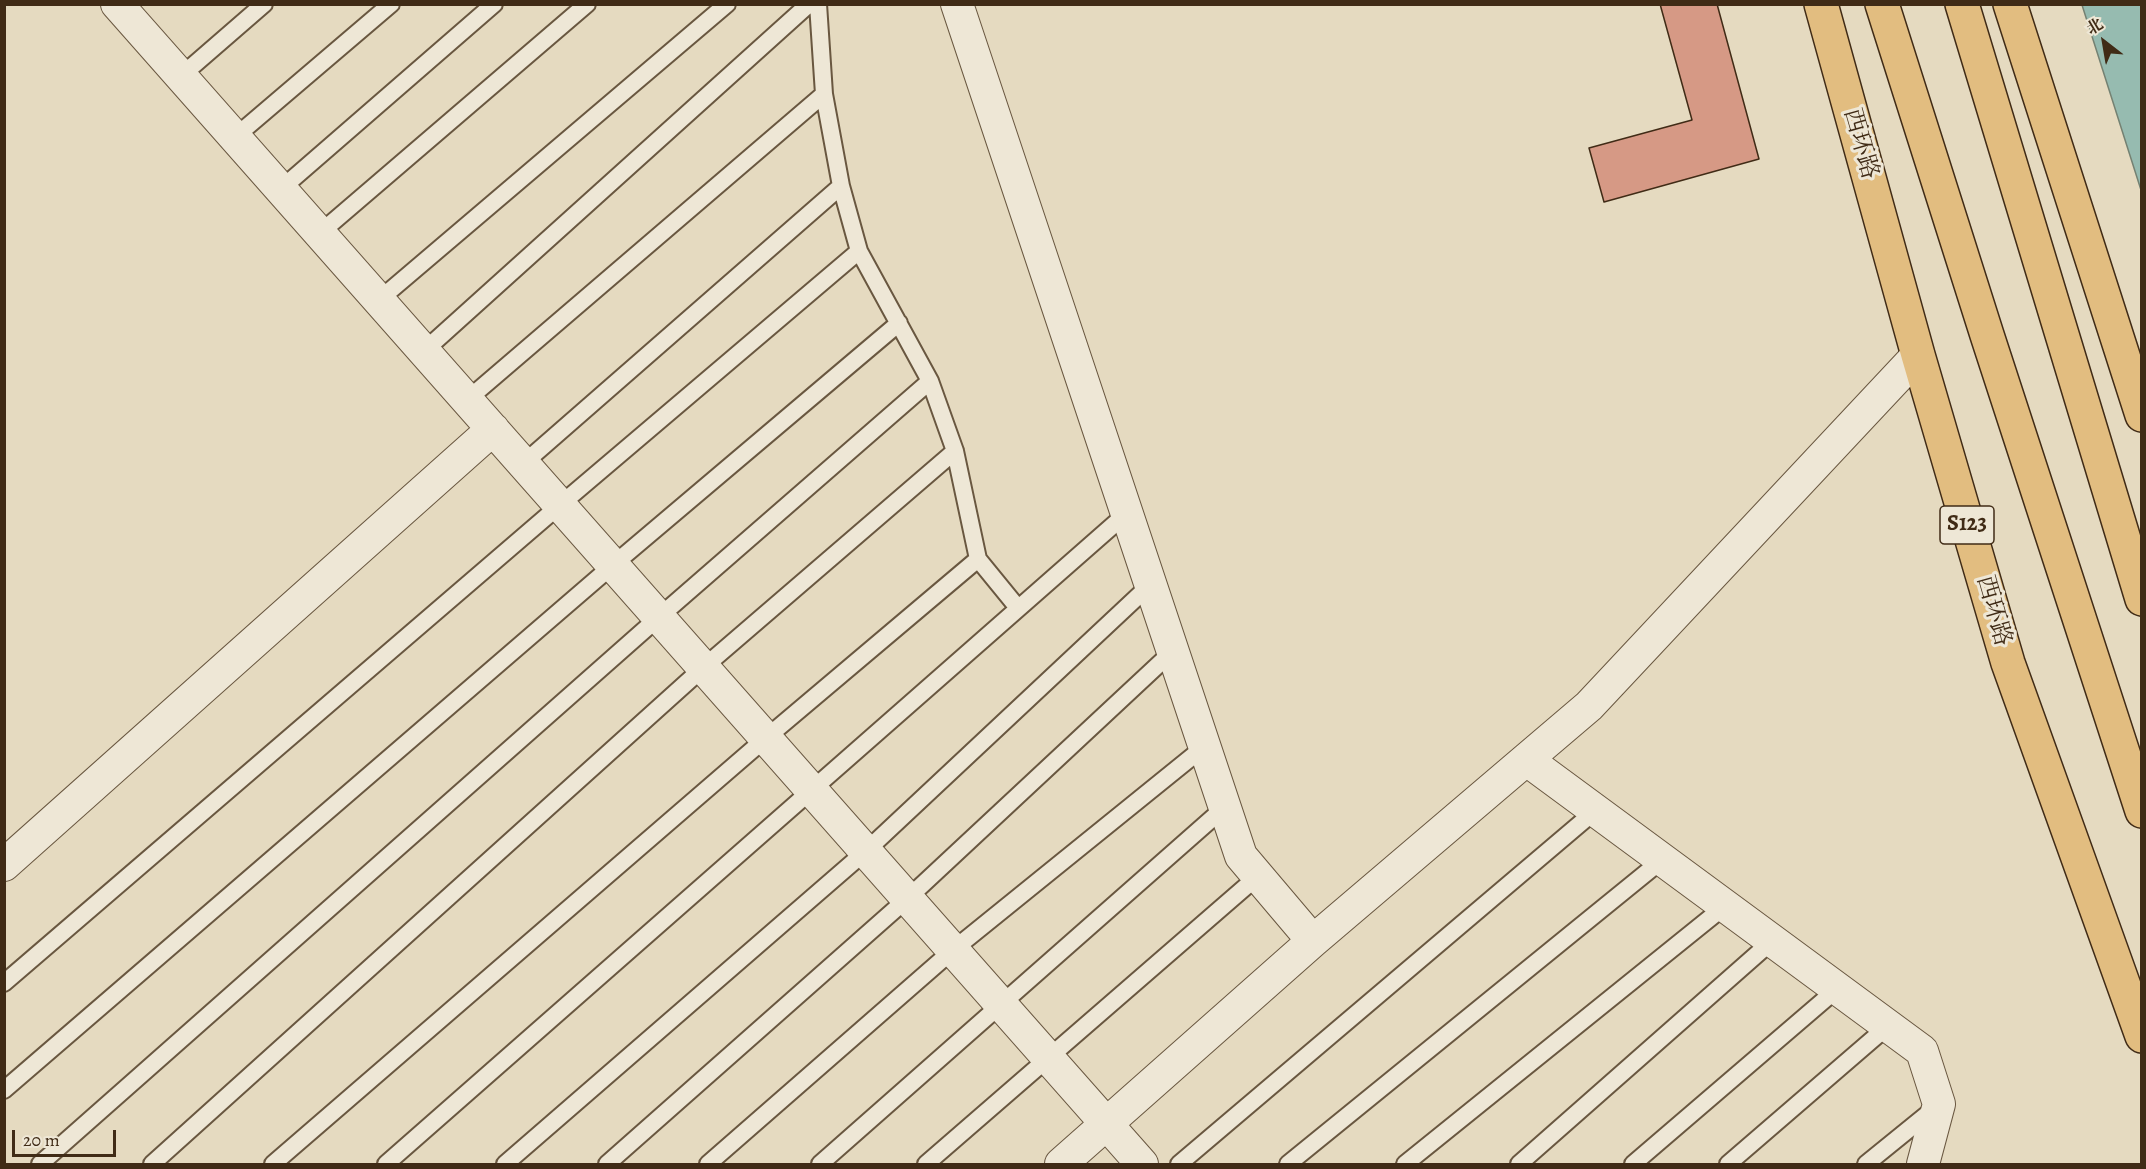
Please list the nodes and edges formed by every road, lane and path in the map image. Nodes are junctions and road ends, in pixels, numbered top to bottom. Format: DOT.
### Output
graph roads {
  1 [pos="264,4"];
  2 [pos="392,4"];
  3 [pos="494,4"];
  4 [pos="587,4"];
  5 [pos="727,4"];
  6 [pos="809,4"];
  7 [pos="818,4"];
  8 [pos="957,4"];
  9 [pos="1821,4"];
  10 [pos="1882,4"];
  11 [pos="1962,4"];
  12 [pos="2010,4"];
  13 [pos="120,5"];
  14 [pos="181,76"];
  15 [pos="824,94"];
  16 [pos="235,137"];
  17 [pos="841,186"];
  18 [pos="281,189"];
  19 [pos="320,233"];
  20 [pos="859,251"];
  21 [pos="379,300"];
  22 [pos="899,323"];
  23 [pos="424,351"];
  24 [pos="1918,355"];
  25 [pos="930,381"];
  26 [pos="467,400"];
  27 [pos="2142,415"];
  28 [pos="493,429"];
  29 [pos="955,451"];
  30 [pos="524,463"];
  31 [pos="560,505"];
  32 [pos="1127,513"];
  33 [pos="978,559"];
  34 [pos="613,565"];
  35 [pos="1150,585"];
  36 [pos="2142,599"];
  37 [pos="1018,608"];
  38 [pos="659,617"];
  39 [pos="1173,651"];
  40 [pos="704,668"];
  41 [pos="766,738"];
  42 [pos="1204,747"];
  43 [pos="1527,760"];
  44 [pos="811,789"];
  45 [pos="1225,807"];
  46 [pos="1595,811"];
  47 [pos="2142,811"];
  48 [pos="866,851"];
  49 [pos="1662,860"];
  50 [pos="4,865"];
  51 [pos="1258,876"];
  52 [pos="908,898"];
  53 [pos="1725,906"];
  54 [pos="1772,940"];
  55 [pos="1313,941"];
  56 [pos="953,950"];
  57 [pos="4,983"];
  58 [pos="1837,989"];
  59 [pos="1002,1006"];
  60 [pos="1887,1026"];
  61 [pos="2142,1036"];
  62 [pos="1048,1057"];
  63 [pos="4,1090"];
  64 [pos="1940,1104"];
  65 [pos="1107,1123"];
  66 [pos="40,1164"];
  67 [pos="152,1164"];
  68 [pos="273,1164"];
  69 [pos="386,1164"];
  70 [pos="505,1164"];
  71 [pos="607,1164"];
  72 [pos="708,1164"];
  73 [pos="820,1164"];
  74 [pos="926,1164"];
  75 [pos="1061,1164"];
  76 [pos="1142,1164"];
  77 [pos="1179,1164"];
  78 [pos="1288,1164"];
  79 [pos="1405,1164"];
  80 [pos="1519,1164"];
  81 [pos="1633,1164"];
  82 [pos="1728,1164"];
  83 [pos="1866,1164"];
  84 [pos="1923,1164"];
  1 -- 14 [label="lane"];
  2 -- 16 [label="lane"];
  3 -- 18 [label="lane"];
  4 -- 19 [label="lane"];
  5 -- 21 [label="lane"];
  6 -- 23 [label="lane"];
  7 -- 15 [label="lane"];
  8 -- 32 [label="street"];
  9 -- 24 [label="main road, 西环路 / S123"];
  10 -- 47 [label="main road"];
  11 -- 36 [label="main road"];
  12 -- 27 [label="main road"];
  13 -- 14 [label="street"];
  14 -- 16 [label="street"];
  15 -- 17 [label="lane"];
  15 -- 26 [label="lane"];
  16 -- 18 [label="street"];
  17 -- 20 [label="lane"];
  17 -- 30 [label="lane"];
  18 -- 19 [label="street"];
  19 -- 21 [label="street"];
  20 -- 22 [label="lane"];
  20 -- 31 [label="lane"];
  21 -- 23 [label="street"];
  22 -- 25 [label="lane"];
  22 -- 34 [label="lane"];
  23 -- 26 [label="street"];
  24 -- 43 [label="street"];
  24 -- 61 [label="main road, 西环路 / S123"];
  25 -- 29 [label="lane"];
  25 -- 38 [label="lane"];
  26 -- 28 [label="street"];
  28 -- 30 [label="street"];
  28 -- 50 [label="street"];
  29 -- 33 [label="lane"];
  29 -- 40 [label="lane"];
  30 -- 31 [label="street"];
  31 -- 34 [label="street"];
  31 -- 57 [label="lane"];
  32 -- 35 [label="street"];
  32 -- 37 [label="lane"];
  33 -- 37 [label="lane"];
  33 -- 41 [label="lane"];
  34 -- 38 [label="street"];
  34 -- 63 [label="lane"];
  35 -- 39 [label="street"];
  35 -- 48 [label="lane"];
  37 -- 44 [label="lane"];
  38 -- 40 [label="street"];
  38 -- 66 [label="lane"];
  39 -- 42 [label="street"];
  39 -- 52 [label="lane"];
  40 -- 41 [label="street"];
  40 -- 67 [label="lane"];
  41 -- 44 [label="street"];
  41 -- 68 [label="lane"];
  42 -- 45 [label="street"];
  42 -- 56 [label="lane"];
  43 -- 46 [label="street"];
  43 -- 55 [label="street"];
  44 -- 48 [label="street"];
  44 -- 69 [label="lane"];
  45 -- 51 [label="street"];
  45 -- 59 [label="lane"];
  46 -- 49 [label="street"];
  46 -- 77 [label="lane"];
  48 -- 52 [label="street"];
  48 -- 70 [label="lane"];
  49 -- 53 [label="street"];
  49 -- 78 [label="lane"];
  51 -- 55 [label="street"];
  51 -- 62 [label="lane"];
  52 -- 56 [label="street"];
  52 -- 71 [label="lane"];
  53 -- 54 [label="street"];
  53 -- 79 [label="lane"];
  54 -- 58 [label="street"];
  54 -- 80 [label="lane"];
  55 -- 65 [label="street"];
  56 -- 59 [label="street"];
  56 -- 72 [label="lane"];
  58 -- 60 [label="street"];
  58 -- 81 [label="lane"];
  59 -- 62 [label="street"];
  59 -- 73 [label="lane"];
  60 -- 64 [label="street"];
  60 -- 82 [label="lane"];
  62 -- 65 [label="street"];
  62 -- 74 [label="lane"];
  64 -- 83 [label="lane"];
  64 -- 84 [label="street"];
  65 -- 75 [label="street"];
  65 -- 76 [label="street"];
}
